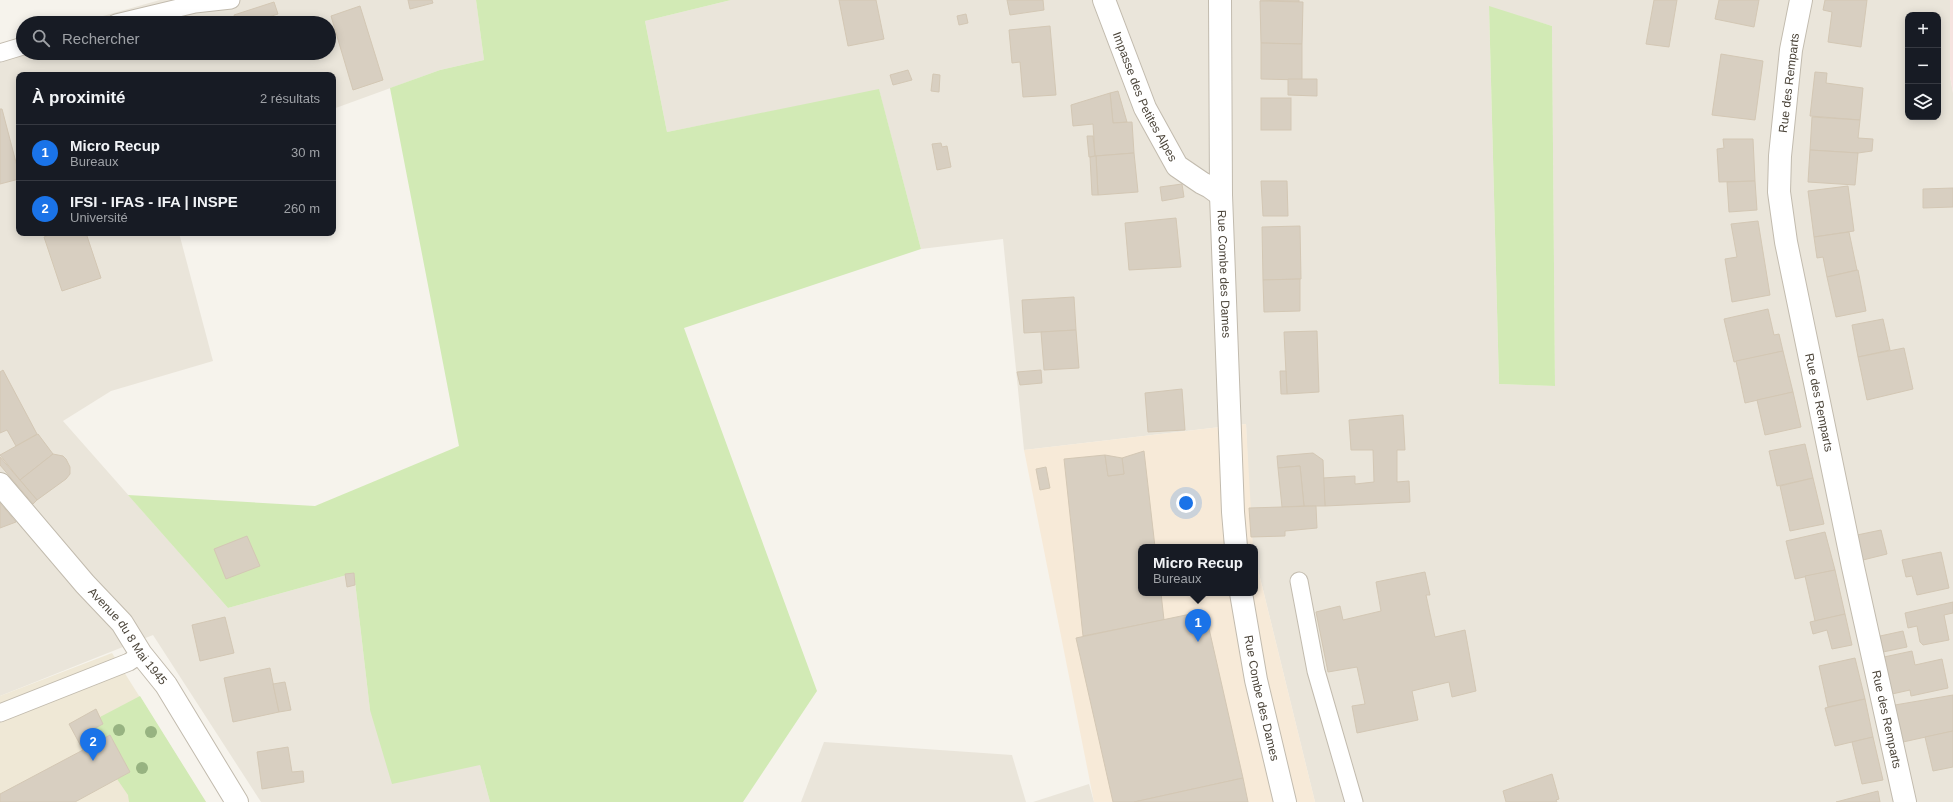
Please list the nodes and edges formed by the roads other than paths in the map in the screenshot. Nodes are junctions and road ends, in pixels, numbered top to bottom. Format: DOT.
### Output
graph roads {
  1 [pos="231,0"];
  2 [pos="1104,0"];
  3 [pos="1220,0"];
  4 [pos="1801,0"];
  5 [pos="145,16"];
  6 [pos="16,48"];
  7 [pos="0,53"];
  8 [pos="1221,195"];
  9 [pos="0,484"];
  10 [pos="1236,544"];
  11 [pos="1299,581"];
  12 [pos="1242,596"];
  13 [pos="142,654"];
  14 [pos="0,713"];
  15 [pos="237,802"];
  16 [pos="1285,802"];
  17 [pos="1354,802"];
  18 [pos="1905,802"];
  1 -- 5 [label="lane"];
  2 -- 8 [label="street, Impasse des Petites Alpes"];
  3 -- 8 [label="street, Rue Combe des Dames"];
  4 -- 18 [label="street, Rue des Remparts"];
  6 -- 7 [label="lane"];
  8 -- 10 [label="street, Rue Combe des Dames"];
  9 -- 13 [label="street, Avenue du 8 Mai 1945"];
  11 -- 17 [label="lane"];
  12 -- 16 [label="street, Rue Combe des Dames"];
  13 -- 14 [label="lane"];
  13 -- 15 [label="street, Avenue du 8 Mai 1945"];
}
